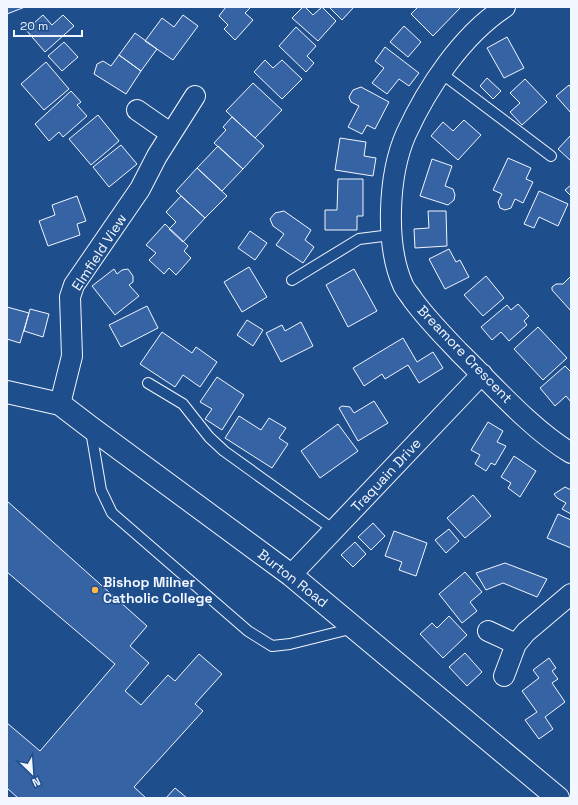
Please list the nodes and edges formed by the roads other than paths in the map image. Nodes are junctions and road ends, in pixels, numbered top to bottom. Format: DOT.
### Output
graph roads {
  1 [pos="505,7"];
  2 [pos="441,74"];
  3 [pos="195,96"];
  4 [pos="137,110"];
  5 [pos="170,133"];
  6 [pos="551,156"];
  7 [pos="391,235"];
  8 [pos="292,280"];
  9 [pos="482,374"];
  10 [pos="148,383"];
  11 [pos="7,392"];
  12 [pos="60,404"];
  13 [pos="90,427"];
  14 [pos="571,453"];
  15 [pos="334,530"];
  16 [pos="291,575"];
  17 [pos="571,594"];
  18 [pos="354,628"];
  19 [pos="488,631"];
  20 [pos="516,644"];
  21 [pos="504,676"];
  22 [pos="558,798"];
  1 -- 2 [label="street, Breamore Crescent"];
  2 -- 6 [label="lane"];
  2 -- 7 [label="street, Breamore Crescent"];
  3 -- 5 [label="street, Elmfield View"];
  4 -- 5 [label="street"];
  5 -- 12 [label="street, Elmfield View"];
  7 -- 8 [label="lane"];
  7 -- 9 [label="street, Breamore Crescent"];
  9 -- 14 [label="street, Breamore Crescent"];
  9 -- 15 [label="street, Traquain Drive"];
  10 -- 15 [label="lane"];
  11 -- 12 [label="main road, Burton Road"];
  12 -- 13 [label="main road, Burton Road"];
  13 -- 16 [label="main road, Burton Road"];
  13 -- 18 [label="lane"];
  15 -- 16 [label="street, Traquain Drive"];
  16 -- 18 [label="main road, Burton Road"];
  17 -- 20 [label="street"];
  18 -- 22 [label="main road, Burton Road"];
  19 -- 20 [label="street"];
  20 -- 21 [label="street"];
}
